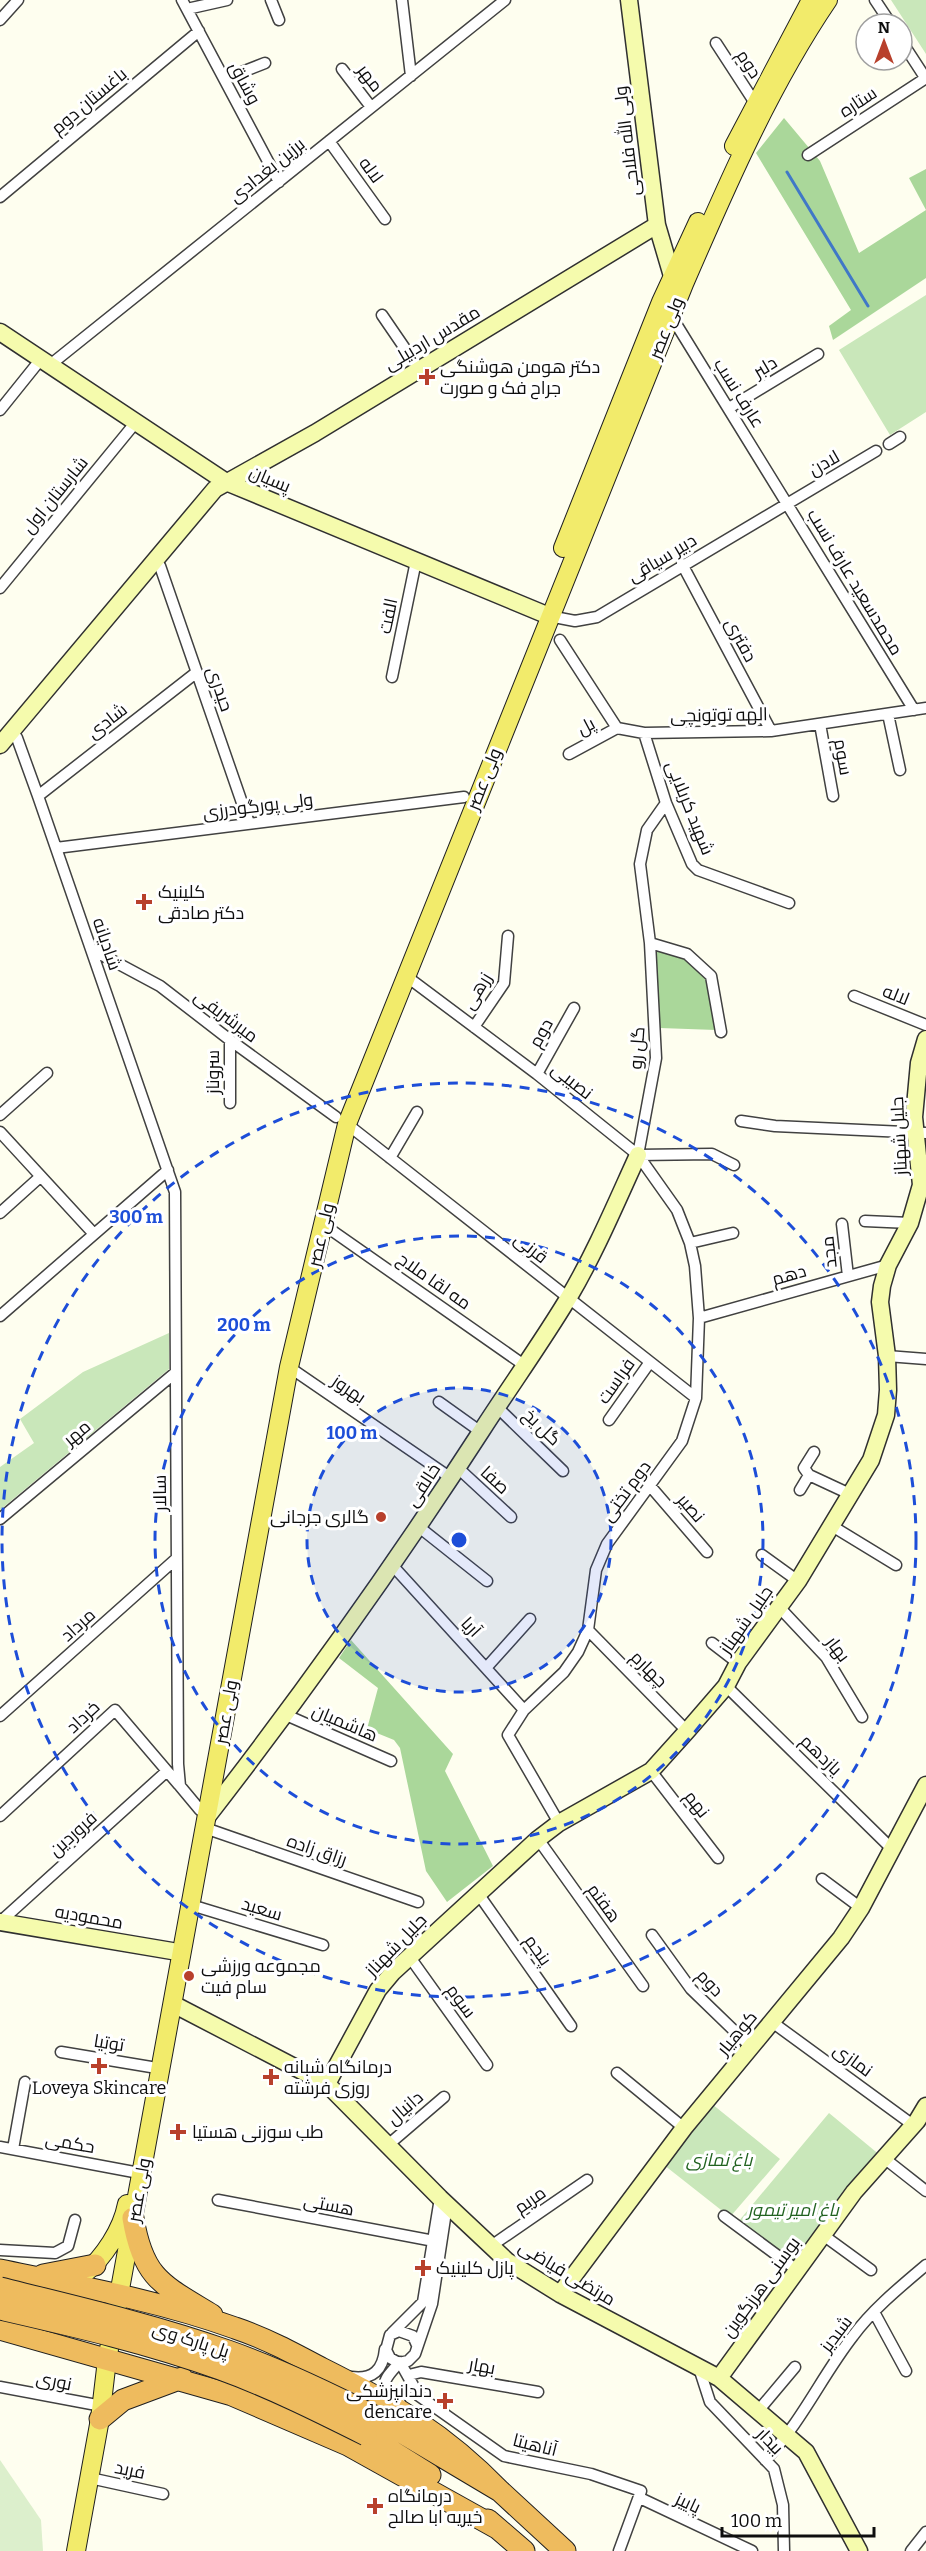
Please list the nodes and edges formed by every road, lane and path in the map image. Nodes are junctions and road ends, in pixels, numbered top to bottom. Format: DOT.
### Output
graph roads {
  1 [pos="18,0"];
  2 [pos="227,0"];
  3 [pos="271,0"];
  4 [pos="402,0"];
  5 [pos="505,0"];
  6 [pos="629,0"];
  7 [pos="812,0"];
  8 [pos="828,0"];
  9 [pos="184,5"];
  10 [pos="0,20"];
  11 [pos="279,20"];
  12 [pos="199,31"];
  13 [pos="716,43"];
  14 [pos="914,60"];
  15 [pos="265,63"];
  16 [pos="342,69"];
  17 [pos="411,76"];
  18 [pos="926,78"];
  19 [pos="224,79"];
  20 [pos="755,103"];
  21 [pos="371,107"];
  22 [pos="329,141"];
  23 [pos="808,154"];
  24 [pos="279,182"];
  25 [pos="0,197"];
  26 [pos="386,219"];
  27 [pos="657,225"];
  28 [pos="678,280"];
  29 [pos="666,309"];
  30 [pos="382,315"];
  31 [pos="0,332"];
  32 [pos="818,354"];
  33 [pos="45,362"];
  34 [pos="419,369"];
  35 [pos="729,408"];
  36 [pos="0,410"];
  37 [pos="136,422"];
  38 [pos="900,437"];
  39 [pos="889,444"];
  40 [pos="876,451"];
  41 [pos="273,456"];
  42 [pos="226,482"];
  43 [pos="788,503"];
  44 [pos="280,504"];
  45 [pos="416,561"];
  46 [pos="157,563"];
  47 [pos="682,564"];
  48 [pos="0,588"];
  49 [pos="549,616"];
  50 [pos="560,640"];
  51 [pos="197,672"];
  52 [pos="392,677"];
  53 [pos="926,708"];
  54 [pos="914,710"];
  55 [pos="888,714"];
  56 [pos="820,724"];
  57 [pos="618,728"];
  58 [pos="771,731"];
  59 [pos="14,734"];
  60 [pos="644,734"];
  61 [pos="0,745"];
  62 [pos="569,754"];
  63 [pos="0,758"];
  64 [pos="900,770"];
  65 [pos="38,796"];
  66 [pos="833,796"];
  67 [pos="464,797"];
  68 [pos="666,803"];
  69 [pos="249,824"];
  70 [pos="56,848"];
  71 [pos="789,903"];
  72 [pos="508,936"];
  73 [pos="650,943"];
  74 [pos="91,949"];
  75 [pos="406,976"];
  76 [pos="854,996"];
  77 [pos="574,1008"];
  78 [pos="926,1025"];
  79 [pos="474,1027"];
  80 [pos="721,1032"];
  81 [pos="926,1039"];
  82 [pos="230,1040"];
  83 [pos="923,1065"];
  84 [pos="47,1073"];
  85 [pos="537,1074"];
  86 [pos="230,1103"];
  87 [pos="417,1112"];
  88 [pos="0,1115"];
  89 [pos="341,1120"];
  90 [pos="741,1121"];
  91 [pos="0,1132"];
  92 [pos="920,1132"];
  93 [pos="638,1155"];
  94 [pos="390,1158"];
  95 [pos="734,1165"];
  96 [pos="168,1170"];
  97 [pos="40,1177"];
  98 [pos="0,1213"];
  99 [pos="865,1221"];
  100 [pos="910,1223"];
  101 [pos="324,1224"];
  102 [pos="843,1224"];
  103 [pos="733,1233"];
  104 [pos="94,1234"];
  105 [pos="690,1243"];
  106 [pos="888,1265"];
  107 [pos="848,1276"];
  108 [pos="568,1298"];
  109 [pos="0,1316"];
  110 [pos="699,1318"];
  111 [pos="887,1356"];
  112 [pos="926,1359"];
  113 [pos="650,1362"];
  114 [pos="524,1365"];
  115 [pos="289,1367"];
  116 [pos="175,1373"];
  117 [pos="696,1398"];
  118 [pos="439,1402"];
  119 [pos="497,1407"];
  120 [pos="609,1420"];
  121 [pos="481,1432"];
  122 [pos="814,1452"];
  123 [pos="563,1471"];
  124 [pos="454,1473"];
  125 [pos="808,1475"];
  126 [pos="651,1486"];
  127 [pos="800,1490"];
  128 [pos="852,1495"];
  129 [pos="511,1517"];
  130 [pos="0,1519"];
  131 [pos="832,1526"];
  132 [pos="419,1527"];
  133 [pos="708,1552"];
  134 [pos="762,1555"];
  135 [pos="177,1558"];
  136 [pos="896,1565"];
  137 [pos="393,1566"];
  138 [pos="487,1581"];
  139 [pos="798,1581"];
  140 [pos="779,1607"];
  141 [pos="530,1619"];
  142 [pos="588,1630"];
  143 [pos="712,1643"];
  144 [pos="738,1663"];
  145 [pos="486,1668"];
  146 [pos="726,1686"];
  147 [pos="524,1710"];
  148 [pos="286,1715"];
  149 [pos="0,1716"];
  150 [pos="862,1717"];
  151 [pos="687,1731"];
  152 [pos="391,1761"];
  153 [pos="167,1771"];
  154 [pos="651,1771"];
  155 [pos="926,1785"];
  156 [pos="180,1786"];
  157 [pos="0,1816"];
  158 [pos="204,1818"];
  159 [pos="559,1823"];
  160 [pos="538,1839"];
  161 [pos="892,1848"];
  162 [pos="718,1858"];
  163 [pos="822,1879"];
  164 [pos="477,1892"];
  165 [pos="418,1902"];
  166 [pos="191,1905"];
  167 [pos="861,1908"];
  168 [pos="0,1922"];
  169 [pos="652,1935"];
  170 [pos="323,1946"];
  171 [pos="172,1951"];
  172 [pos="409,1956"];
  173 [pos="643,1986"];
  174 [pos="172,2004"];
  175 [pos="772,2022"];
  176 [pos="571,2026"];
  177 [pos="751,2047"];
  178 [pos="62,2052"];
  179 [pos="487,2065"];
  180 [pos="151,2067"];
  181 [pos="617,2073"];
  182 [pos="25,2082"];
  183 [pos="327,2084"];
  184 [pos="444,2097"];
  185 [pos="926,2106"];
  186 [pos="913,2125"];
  187 [pos="684,2128"];
  188 [pos="388,2145"];
  189 [pos="0,2147"];
  190 [pos="14,2149"];
  191 [pos="884,2158"];
  192 [pos="134,2172"];
  193 [pos="587,2180"];
  194 [pos="926,2191"];
  195 [pos="218,2200"];
  196 [pos="444,2202"];
  197 [pos="130,2215"];
  198 [pos="724,2216"];
  199 [pos="75,2220"];
  200 [pos="823,2235"];
  201 [pos="434,2241"];
  202 [pos="491,2246"];
  203 [pos="0,2250"];
  204 [pos="95,2265"];
  205 [pos="926,2265"];
  206 [pos="797,2270"];
  207 [pos="871,2270"];
  208 [pos="1,2276"];
  209 [pos="31,2276"];
  210 [pos="71,2287"];
  211 [pos="560,2295"];
  212 [pos="119,2297"];
  213 [pos="0,2309"];
  214 [pos="874,2312"];
  215 [pos="0,2319"];
  216 [pos="234,2327"];
  217 [pos="0,2329"];
  218 [pos="388,2340"];
  219 [pos="269,2341"];
  220 [pos="62,2346"];
  221 [pos="417,2347"];
  222 [pos="107,2360"];
  223 [pos="399,2362"];
  224 [pos="319,2366"];
  225 [pos="795,2367"];
  226 [pos="699,2368"];
  227 [pos="906,2371"];
  228 [pos="421,2372"];
  229 [pos="409,2375"];
  230 [pos="182,2378"];
  231 [pos="719,2378"];
  232 [pos="0,2387"];
  233 [pos="538,2392"];
  234 [pos="232,2395"];
  235 [pos="419,2396"];
  236 [pos="758,2411"];
  237 [pos="101,2412"];
  238 [pos="419,2422"];
  239 [pos="370,2425"];
  240 [pos="788,2437"];
  241 [pos="765,2460"];
  242 [pos="90,2478"];
  243 [pos="500,2491"];
  244 [pos="164,2494"];
  245 [pos="642,2499"];
  246 [pos="498,2528"];
  247 [pos="926,2532"];
  248 [pos="926,2538"];
  249 [pos="76,2551"];
  250 [pos="524,2551"];
  251 [pos="565,2551"];
  252 [pos="619,2551"];
  253 [pos="753,2551"];
  254 [pos="784,2551"];
  255 [pos="859,2551"];
  256 [pos="913,2551"];
  1 -- 10 [label="street"];
  2 -- 9 [label="street"];
  3 -- 11 [label="street"];
  4 -- 17 [label="street"];
  5 -- 17 [label="street, برزین بغدادی"];
  6 -- 27 [label="street, ولی‌ الله فلاحی"];
  7 -- 20 [label="main road, ولی عصر"];
  8 -- 28 [label="main road, ولی عصر"];
  9 -- 12 [label="street, وشاق"];
  12 -- 19 [label="street, وشاق"];
  12 -- 25 [label="street, باغستان دوم"];
  13 -- 20 [label="street, دوم"];
  14 -- 18 [label="street"];
  15 -- 19 [label="street"];
  16 -- 21 [label="street, مهر"];
  17 -- 21 [label="street, برزین بغدادی"];
  18 -- 23 [label="street, ستاره"];
  19 -- 24 [label="street, وشاق"];
  20 -- 28 [label="main road, ولی عصر"];
  21 -- 22 [label="street, برزین بغدادی"];
  22 -- 24 [label="street, برزین بغدادی"];
  22 -- 26 [label="street, لاله"];
  24 -- 33 [label="street, برزین بغدادی"];
  27 -- 28 [label="street, ولی‌ الله فلاحی"];
  27 -- 34 [label="street, مقدس اردبیلی"];
  28 -- 29 [label="main road, ولی عصر"];
  29 -- 35 [label="street, عارف نسب"];
  29 -- 49 [label="main road, ولی عصر"];
  29 -- 67 [label="main road, ولی عصر"];
  30 -- 34 [label="street"];
  31 -- 33 [label="street, پسیان"];
  32 -- 35 [label="street, دلبر"];
  33 -- 36 [label="street, برزین بغدادی"];
  33 -- 37 [label="street, پسیان"];
  34 -- 41 [label="street, مقدس اردبیلی"];
  35 -- 43 [label="street, عارف نسب"];
  37 -- 42 [label="street, پسیان"];
  37 -- 48 [label="street, شارستان اول"];
  38 -- 39 [label="street"];
  40 -- 43 [label="street, لادن"];
  41 -- 42 [label="street, مقدس اردبیلی"];
  41 -- 44 [label="street"];
  42 -- 44 [label="street, پسیان"];
  42 -- 46 [label="street, مقدس اردبیلی"];
  43 -- 47 [label="street, دبیر سیاقی"];
  43 -- 54 [label="street, محمدسعید عارف نسب"];
  44 -- 45 [label="street, پسیان"];
  45 -- 49 [label="street, پسیان"];
  45 -- 52 [label="street, الفت"];
  46 -- 51 [label="street, حیدری"];
  46 -- 59 [label="street, مقدس اردبیلی"];
  47 -- 49 [label="street, دبیر سیاقی"];
  47 -- 58 [label="street, دفتری"];
  49 -- 75 [label="main road, ولی عصر"];
  50 -- 57 [label="street"];
  51 -- 65 [label="street, شادی"];
  51 -- 69 [label="street, حیدری"];
  53 -- 54 [label="street, الهه توتونچی"];
  54 -- 55 [label="street, الهه توتونچی"];
  55 -- 56 [label="street, الهه توتونچی"];
  55 -- 64 [label="street"];
  56 -- 58 [label="street, الهه توتونچی"];
  56 -- 66 [label="street, سوم"];
  57 -- 60 [label="street, الهه توتونچی"];
  57 -- 62 [label="street, پل"];
  58 -- 60 [label="street, الهه توتونچی"];
  59 -- 61 [label="street, مقدس اردبیلی"];
  59 -- 63 [label="street, مقدس اردبیلی"];
  59 -- 65 [label="street, شادیانه"];
  60 -- 68 [label="street, شهید کربلایی"];
  65 -- 70 [label="street, شادیانه"];
  67 -- 69 [label="street, ولی پورگودرزی"];
  67 -- 89 [label="main road, ولی عصر"];
  68 -- 71 [label="street, شهید کربلایی"];
  68 -- 73 [label="street, گل رو"];
  69 -- 70 [label="street, ولی پورگودرزی"];
  70 -- 74 [label="street, شادیانه"];
  72 -- 79 [label="street, زرهی"];
  73 -- 80 [label="street"];
  73 -- 93 [label="street, گل رو"];
  74 -- 82 [label="street, میرشریفی"];
  74 -- 96 [label="street, شادیانه"];
  75 -- 79 [label="street, نصیبی"];
  75 -- 89 [label="main road, ولی عصر"];
  76 -- 78 [label="street, لاله"];
  77 -- 85 [label="street, دوم"];
  79 -- 85 [label="street, نصیبی"];
  81 -- 83 [label="street, جلیل شهناز"];
  82 -- 86 [label="street, سروناز"];
  82 -- 89 [label="street, میرشریفی"];
  83 -- 92 [label="street, جلیل شهناز"];
  84 -- 88 [label="street"];
  85 -- 93 [label="street, نصیبی"];
  87 -- 94 [label="street"];
  89 -- 94 [label="street, قرنی"];
  89 -- 101 [label="main road, ولی عصر"];
  89 -- 158 [label="main road, ولی عصر"];
  90 -- 92 [label="street"];
  91 -- 97 [label="street"];
  92 -- 100 [label="street, جلیل شهناز"];
  93 -- 95 [label="street"];
  93 -- 105 [label="street, دوم تختی"];
  93 -- 108 [label="street, خالقی"];
  94 -- 108 [label="street, قرنی"];
  96 -- 104 [label="street"];
  96 -- 116 [label="street, سالار"];
  97 -- 98 [label="street"];
  97 -- 104 [label="street"];
  99 -- 100 [label="street"];
  100 -- 106 [label="street, جلیل شهناز"];
  101 -- 114 [label="street, مه لقا ملاح"];
  101 -- 115 [label="main road, ولی عصر"];
  102 -- 107 [label="street, مجد"];
  103 -- 105 [label="street"];
  104 -- 109 [label="street"];
  105 -- 110 [label="street, دوم تختی"];
  106 -- 107 [label="street, دهم"];
  106 -- 111 [label="street, جلیل شهناز"];
  107 -- 110 [label="street, دهم"];
  108 -- 113 [label="street, قرنی"];
  108 -- 114 [label="street, خالقی"];
  110 -- 117 [label="street, دوم تختی"];
  111 -- 112 [label="street"];
  111 -- 128 [label="street, جلیل شهناز"];
  113 -- 117 [label="street, قرنی"];
  113 -- 120 [label="street, فراست"];
  114 -- 119 [label="street, خالقی"];
  115 -- 124 [label="street, بهروز"];
  115 -- 158 [label="main road, ولی عصر"];
  116 -- 130 [label="street, مهر"];
  116 -- 135 [label="street, سالار"];
  117 -- 126 [label="street, دوم تختی"];
  118 -- 121 [label="street"];
  119 -- 121 [label="street, خالقی"];
  119 -- 123 [label="street, گل یخ"];
  121 -- 124 [label="street, خالقی"];
  122 -- 125 [label="street"];
  124 -- 129 [label="street, صفا"];
  124 -- 132 [label="street, خالقی"];
  125 -- 127 [label="street"];
  125 -- 128 [label="street"];
  126 -- 133 [label="street, نصیر"];
  126 -- 142 [label="street, دوم تختی"];
  128 -- 131 [label="street, جلیل شهناز"];
  131 -- 136 [label="street"];
  131 -- 139 [label="street, جلیل شهناز"];
  132 -- 137 [label="street, خالقی"];
  132 -- 138 [label="street"];
  134 -- 139 [label="street"];
  135 -- 149 [label="street, مرداد"];
  135 -- 156 [label="street, سالار"];
  137 -- 145 [label="street, آریا"];
  137 -- 148 [label="street, خالقی"];
  139 -- 140 [label="street, جلیل شهناز"];
  140 -- 144 [label="street, جلیل شهناز"];
  140 -- 150 [label="street, بهار"];
  141 -- 145 [label="street"];
  142 -- 147 [label="street, دوم تختی"];
  142 -- 151 [label="street, چهارم"];
  143 -- 144 [label="street"];
  144 -- 146 [label="street, جلیل شهناز"];
  145 -- 147 [label="street, آریا"];
  146 -- 151 [label="street, جلیل شهناز"];
  146 -- 161 [label="street, یازدهم"];
  147 -- 159 [label="street, دوم تختی"];
  148 -- 152 [label="street, هاشمیان"];
  148 -- 158 [label="street, خالقی"];
  151 -- 154 [label="street, جلیل شهناز"];
  153 -- 156 [label="street, خرداد"];
  153 -- 157 [label="street, خرداد"];
  153 -- 168 [label="street, فروردین"];
  154 -- 159 [label="street, جلیل شهناز"];
  154 -- 162 [label="street, نهم"];
  155 -- 161 [label="street, کوهیار"];
  156 -- 158 [label="street"];
  158 -- 165 [label="street, رزاق زاده"];
  158 -- 166 [label="main road, ولی عصر"];
  158 -- 171 [label="main road, ولی عصر"];
  159 -- 160 [label="street, جلیل شهناز"];
  160 -- 164 [label="street, جلیل شهناز"];
  160 -- 173 [label="street, هفتم"];
  161 -- 167 [label="street, کوهیار"];
  163 -- 167 [label="street"];
  164 -- 172 [label="street, جلیل شهناز"];
  164 -- 176 [label="street, پنجم"];
  166 -- 170 [label="street, سعید"];
  166 -- 174 [label="main road, ولی عصر"];
  167 -- 175 [label="street, کوهیار"];
  168 -- 171 [label="street, محمودیه"];
  169 -- 177 [label="street, دوم"];
  171 -- 180 [label="main road, ولی عصر"];
  172 -- 179 [label="street, سوم"];
  172 -- 183 [label="street, جلیل شهناز"];
  174 -- 183 [label="street, مرتضی فیاضی"];
  174 -- 197 [label="main road, ولی عصر"];
  175 -- 177 [label="street, کوهیار"];
  175 -- 186 [label="street, نمازی"];
  177 -- 187 [label="street, کوهیار"];
  178 -- 180 [label="street, توتیا"];
  180 -- 192 [label="main road, ولی عصر"];
  181 -- 187 [label="street"];
  182 -- 190 [label="street"];
  183 -- 188 [label="street, مرتضی فیاضی"];
  184 -- 188 [label="street, دانیال"];
  185 -- 186 [label="street, بوسنی هرزگوین"];
  186 -- 191 [label="street, بوسنی هرزگوین"];
  187 -- 211 [label="street, کوهیار"];
  188 -- 196 [label="street, مرتضی فیاضی"];
  189 -- 190 [label="street, حکمی"];
  190 -- 192 [label="street, حکمی"];
  191 -- 194 [label="street"];
  191 -- 200 [label="street, بوسنی هرزگوین"];
  192 -- 197 [label="main road, ولی عصر"];
  193 -- 202 [label="street, مریم"];
  195 -- 201 [label="street, هستی"];
  196 -- 201 [label="street"];
  196 -- 202 [label="street, مرتضی فیاضی"];
  196 -- 221 [label="street"];
  197 -- 204 [label="main road, ولی عصر"];
  197 -- 212 [label="main road, ولی عصر"];
  197 -- 216 [label="highway"];
  198 -- 206 [label="street"];
  199 -- 203 [label="street"];
  200 -- 206 [label="street, بوسنی هرزگوین"];
  200 -- 207 [label="street"];
  201 -- 218 [label="street"];
  202 -- 211 [label="street, مرتضی فیاضی"];
  204 -- 209 [label="highway"];
  204 -- 210 [label="main road, ولی عصر"];
  205 -- 214 [label="street, شبدیز"];
  206 -- 231 [label="street, بوسنی هرزگوین"];
  208 -- 209 [label="highway"];
  208 -- 215 [label="highway"];
  208 -- 239 [label="highway, پل پارک وی, bridge"];
  209 -- 210 [label="highway"];
  210 -- 212 [label="highway"];
  210 -- 220 [label="main road, ولی عصر"];
  211 -- 226 [label="street, مرتضی فیاضی"];
  212 -- 216 [label="highway"];
  212 -- 222 [label="main road, ولی عصر"];
  213 -- 239 [label="highway, پل پارک وی, bridge"];
  214 -- 227 [label="street"];
  214 -- 240 [label="street, شبدیز"];
  216 -- 219 [label="highway"];
  217 -- 220 [label="highway"];
  218 -- 221 [label="street"];
  218 -- 223 [label="street"];
  218 -- 224 [label="street"];
  219 -- 224 [label="highway"];
  219 -- 234 [label="highway"];
  220 -- 222 [label="highway"];
  221 -- 223 [label="street"];
  221 -- 228 [label="street"];
  222 -- 230 [label="highway"];
  222 -- 237 [label="main road, ولی عصر"];
  223 -- 229 [label="street"];
  223 -- 238 [label="street"];
  224 -- 238 [label="highway"];
  225 -- 236 [label="street"];
  226 -- 231 [label="street, مرتضی فیاضی"];
  226 -- 241 [label="street, بیدار"];
  228 -- 229 [label="street"];
  228 -- 233 [label="street, بهار"];
  228 -- 235 [label="street"];
  229 -- 235 [label="street"];
  230 -- 234 [label="highway"];
  230 -- 237 [label="highway"];
  231 -- 236 [label="street, مرتضی فیاضی"];
  232 -- 237 [label="street, نوری"];
  234 -- 246 [label="highway"];
  235 -- 252 [label="street, آناهیتا"];
  236 -- 240 [label="street, مرتضی فیاضی"];
  237 -- 242 [label="main road, ولی عصر"];
  238 -- 243 [label="highway"];
  239 -- 243 [label="highway"];
  239 -- 246 [label="highway"];
  240 -- 241 [label="street, شبدیز"];
  240 -- 255 [label="street, مرتضی فیاضی"];
  241 -- 254 [label="street, بیدار"];
  242 -- 244 [label="street, فرید"];
  242 -- 249 [label="main road, ولی عصر"];
  243 -- 251 [label="highway"];
  245 -- 253 [label="street, پاییز"];
  246 -- 250 [label="highway"];
  247 -- 256 [label="street"];
  248 -- 256 [label="street"];
}
